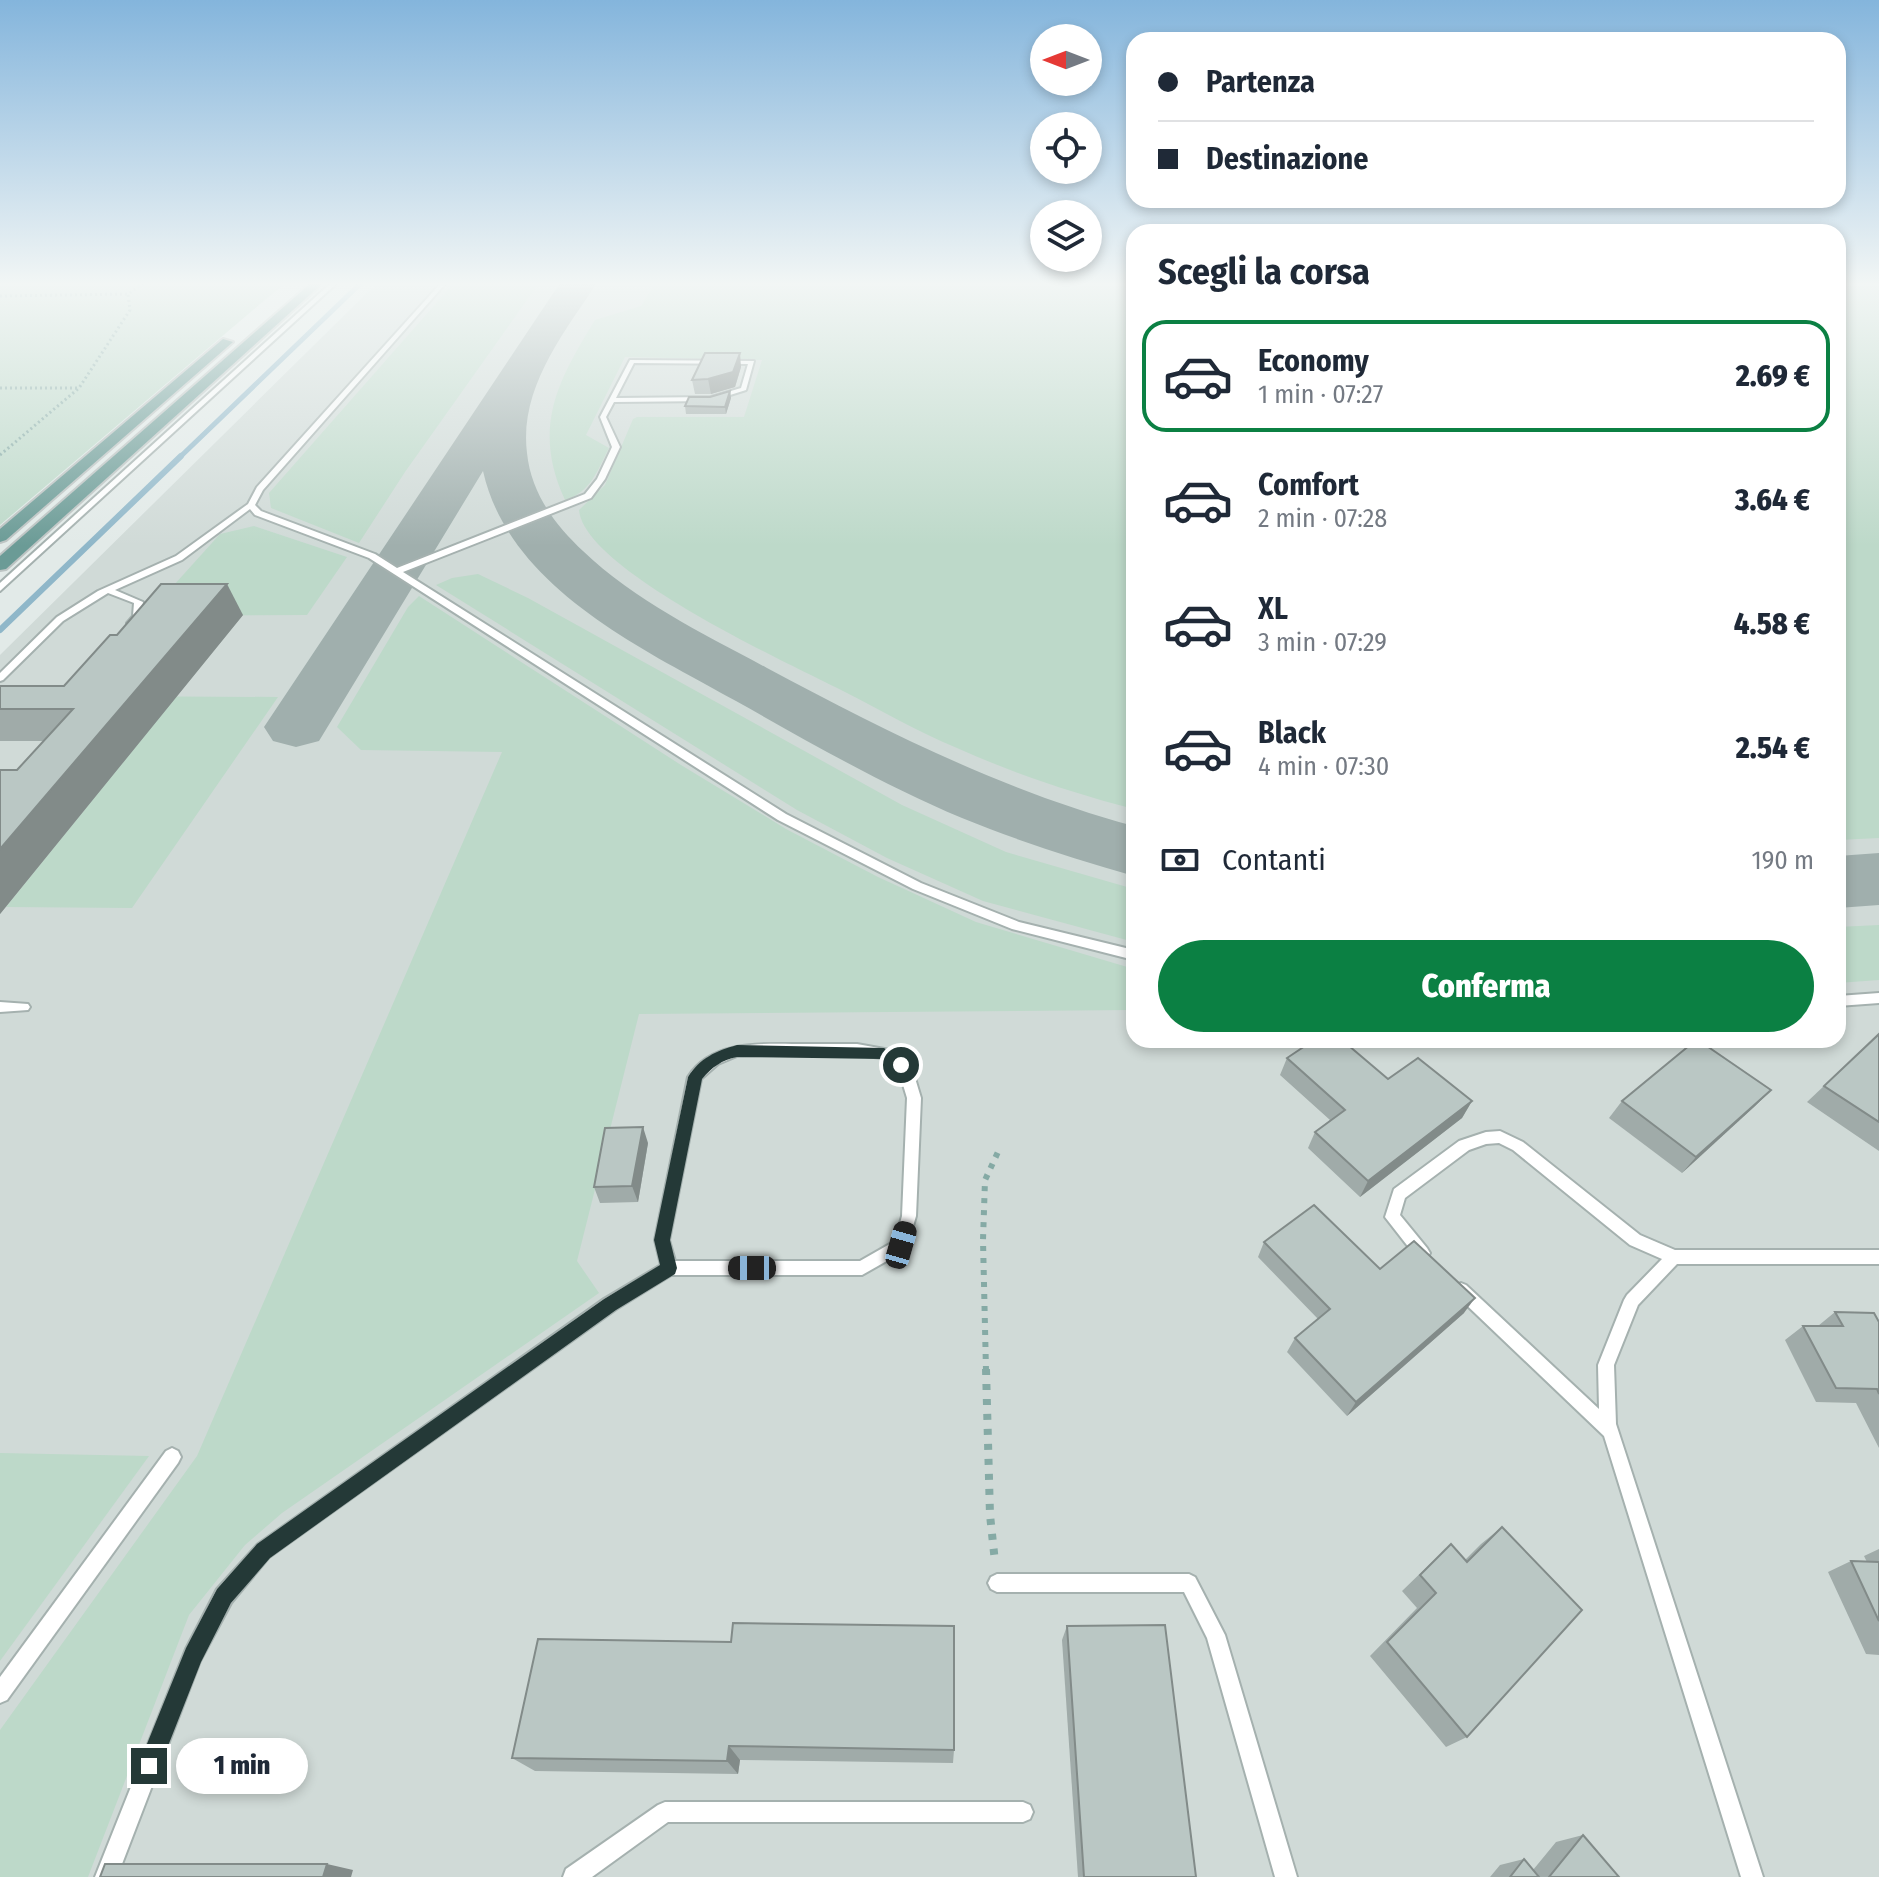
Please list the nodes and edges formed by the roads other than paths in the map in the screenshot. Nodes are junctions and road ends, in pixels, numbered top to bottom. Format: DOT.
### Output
graph roads {
  1 [pos="194,371"];
  2 [pos="219,371"];
  3 [pos="239,371"];
  4 [pos="366,371"];
  5 [pos="627,371"];
  6 [pos="749,371"];
  7 [pos="612,400"];
  8 [pos="251,505"];
  9 [pos="0,537"];
  10 [pos="0,565"];
  11 [pos="396,572"];
  12 [pos="0,588"];
  13 [pos="108,590"];
  14 [pos="126,627"];
  15 [pos="0,678"];
  16 [pos="1126,953"];
  17 [pos="1879,998"];
  18 [pos="1846,1000"];
  19 [pos="0,1007"];
  20 [pos="24,1007"];
  21 [pos="1674,1257"];
  22 [pos="1879,1257"];
  23 [pos="1431,1262"];
  24 [pos="669,1268"];
  25 [pos="1453,1283"];
  26 [pos="1610,1431"];
  27 [pos="172,1457"];
  28 [pos="997,1583"];
  29 [pos="0,1693"];
  30 [pos="1023,1812"];
  31 [pos="106,1877"];
  32 [pos="574,1877"];
  33 [pos="1286,1877"];
  34 [pos="1752,1877"];
  1 -- 9 [label="main road"];
  2 -- 10 [label="main road"];
  3 -- 12 [label="lane"];
  4 -- 8 [label="lane"];
  5 -- 7 [label="lane"];
  6 -- 7 [label="lane"];
  7 -- 11 [label="lane"];
  8 -- 11 [label="lane"];
  8 -- 13 [label="lane"];
  11 -- 16 [label="lane"];
  13 -- 14 [label="lane"];
  13 -- 15 [label="lane"];
  17 -- 18 [label="lane"];
  19 -- 20 [label="lane"];
  21 -- 22 [label="lane"];
  21 -- 23 [label="lane"];
  21 -- 26 [label="lane"];
  24 -- 24 [label="lane"];
  24 -- 31 [label="lane"];
  25 -- 26 [label="lane"];
  26 -- 34 [label="lane"];
  27 -- 29 [label="lane"];
  28 -- 33 [label="lane"];
  30 -- 32 [label="lane"];
}
